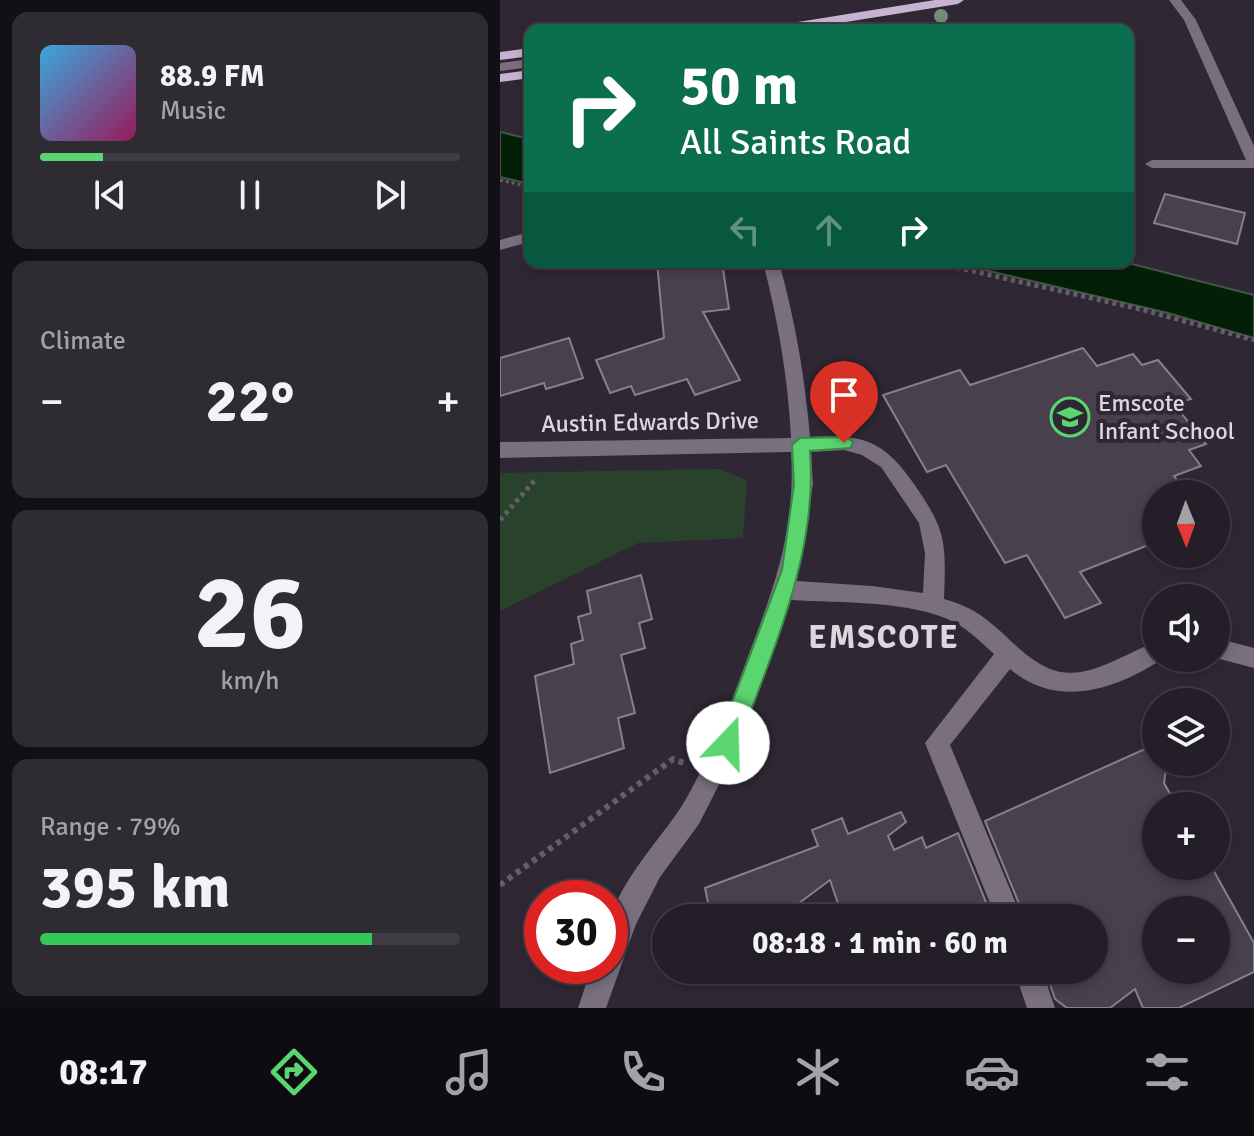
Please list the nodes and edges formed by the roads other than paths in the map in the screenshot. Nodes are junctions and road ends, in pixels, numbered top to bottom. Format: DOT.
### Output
graph roads {
  1 [pos="958,0"];
  2 [pos="1175,0"];
  3 [pos="832,24"];
  4 [pos="524,53"];
  5 [pos="500,56"];
  6 [pos="524,64"];
  7 [pos="500,67"];
  8 [pos="524,75"];
  9 [pos="500,78"];
  10 [pos="1254,163"];
  11 [pos="1152,164"];
  12 [pos="524,238"];
  13 [pos="501,243"];
  14 [pos="772,268"];
  15 [pos="800,445"];
  16 [pos="500,450"];
  17 [pos="786,590"];
  18 [pos="933,605"];
  19 [pos="1230,653"];
  20 [pos="1008,654"];
  21 [pos="1142,658"];
  22 [pos="1252,660"];
  23 [pos="1003,904"];
  24 [pos="628,912"];
  25 [pos="600,984"];
  26 [pos="1033,984"];
  27 [pos="592,1008"];
  28 [pos="1041,1008"];
  1 -- 3 [label="main road"];
  2 -- 10 [label="street"];
  4 -- 5 [label="main road"];
  6 -- 7 [label="street"];
  8 -- 9 [label="main road"];
  10 -- 11 [label="street"];
  12 -- 13 [label="street"];
  14 -- 15 [label="street"];
  15 -- 16 [label="street, Austin Edwards Drive"];
  15 -- 17 [label="street"];
  15 -- 18 [label="street, Austin Edwards Drive"];
  17 -- 18 [label="street"];
  17 -- 24 [label="street"];
  18 -- 20 [label="street"];
  19 -- 22 [label="street"];
  20 -- 21 [label="street"];
  20 -- 23 [label="street"];
  25 -- 27 [label="street"];
  26 -- 28 [label="street"];
}
